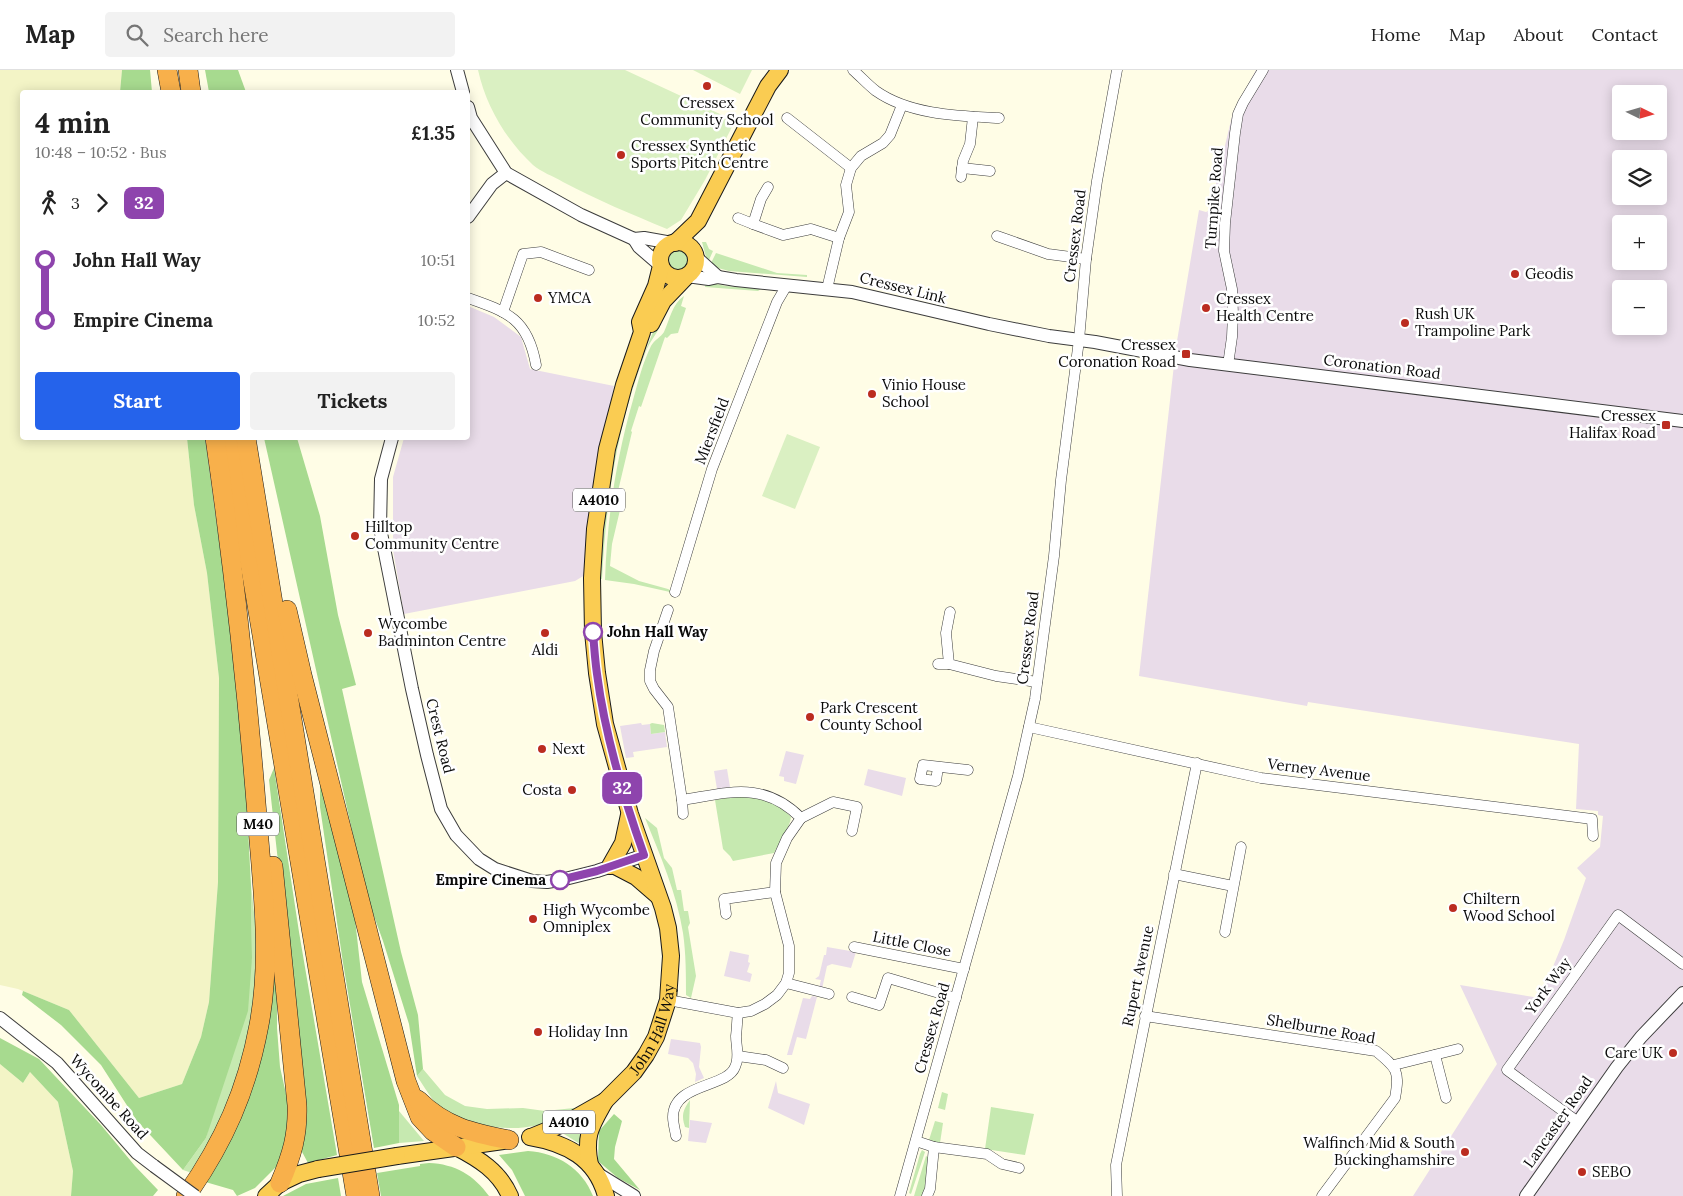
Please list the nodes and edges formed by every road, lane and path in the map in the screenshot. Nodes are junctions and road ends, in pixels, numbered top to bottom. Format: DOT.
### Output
graph roads {
  1 [pos="167,70"];
  2 [pos="188,70"];
  3 [pos="457,70"];
  4 [pos="780,70"];
  5 [pos="853,70"];
  6 [pos="1117,70"];
  7 [pos="1263,70"];
  8 [pos="171,90"];
  9 [pos="191,90"];
  10 [pos="462,90"];
  11 [pos="902,105"];
  12 [pos="470,114"];
  13 [pos="973,117"];
  14 [pos="787,118"];
  15 [pos="999,118"];
  16 [pos="851,168"];
  17 [pos="990,172"];
  18 [pos="506,173"];
  19 [pos="768,187"];
  20 [pos="470,214"];
  21 [pos="738,218"];
  22 [pos="698,220"];
  23 [pos="753,224"];
  24 [pos="997,236"];
  25 [pos="839,238"];
  26 [pos="634,239"];
  27 [pos="674,243"];
  28 [pos="696,256"];
  29 [pos="1086,259"];
  30 [pos="661,266"];
  31 [pos="589,270"];
  32 [pos="687,276"];
  33 [pos="718,277"];
  34 [pos="787,285"];
  35 [pos="827,289"];
  36 [pos="470,299"];
  37 [pos="503,312"];
  38 [pos="642,332"];
  39 [pos="1079,340"];
  40 [pos="536,365"];
  41 [pos="1228,365"];
  42 [pos="1683,421"];
  43 [pos="215,440"];
  44 [pos="223,440"];
  45 [pos="229,440"];
  46 [pos="247,440"];
  47 [pos="248,440"];
  48 [pos="391,440"];
  49 [pos="675,592"];
  50 [pos="668,610"];
  51 [pos="950,612"];
  52 [pos="1037,682"];
  53 [pos="1029,727"];
  54 [pos="1197,764"];
  55 [pos="938,767"];
  56 [pos="968,770"];
  57 [pos="682,800"];
  58 [pos="630,814"];
  59 [pos="683,814"];
  60 [pos="800,818"];
  61 [pos="852,831"];
  62 [pos="1593,836"];
  63 [pos="1241,847"];
  64 [pos="644,855"];
  65 [pos="611,866"];
  66 [pos="1174,874"];
  67 [pos="1233,886"];
  68 [pos="775,892"];
  69 [pos="659,897"];
  70 [pos="726,914"];
  71 [pos="1225,932"];
  72 [pos="854,948"];
  73 [pos="1683,964"];
  74 [pos="964,969"];
  75 [pos="786,983"];
  76 [pos="1683,993"];
  77 [pos="829,994"];
  78 [pos="852,997"];
  79 [pos="956,998"];
  80 [pos="668,1000"];
  81 [pos="738,1013"];
  82 [pos="1145,1016"];
  83 [pos="0,1018"];
  84 [pos="1458,1049"];
  85 [pos="1435,1055"];
  86 [pos="738,1056"];
  87 [pos="1394,1066"];
  88 [pos="783,1068"];
  89 [pos="409,1090"];
  90 [pos="1446,1098"];
  91 [pos="605,1101"];
  92 [pos="1578,1122"];
  93 [pos="676,1136"];
  94 [pos="531,1137"];
  95 [pos="509,1140"];
  96 [pos="916,1140"];
  97 [pos="934,1146"];
  98 [pos="456,1147"];
  99 [pos="592,1168"];
  100 [pos="1020,1168"];
  101 [pos="280,1183"];
  102 [pos="186,1196"];
  103 [pos="195,1196"];
  104 [pos="266,1196"];
  105 [pos="356,1196"];
  106 [pos="370,1196"];
  107 [pos="510,1196"];
  108 [pos="606,1196"];
  109 [pos="634,1196"];
  110 [pos="900,1196"];
  111 [pos="928,1196"];
  112 [pos="1118,1196"];
  113 [pos="1322,1196"];
  114 [pos="1526,1196"];
  1 -- 8 [label="highway"];
  2 -- 9 [label="highway"];
  3 -- 10 [label="street"];
  4 -- 22 [label="highway, A4010"];
  5 -- 11 [label="street"];
  6 -- 29 [label="street, Cressex Road"];
  7 -- 41 [label="street, Turnpike Road"];
  11 -- 13 [label="street"];
  11 -- 16 [label="street"];
  12 -- 18 [label="street"];
  13 -- 15 [label="street"];
  13 -- 17 [label="street"];
  14 -- 16 [label="street"];
  16 -- 25 [label="street"];
  18 -- 20 [label="street"];
  18 -- 26 [label="street"];
  19 -- 23 [label="street"];
  21 -- 23 [label="street"];
  22 -- 27 [label="highway, A4010"];
  22 -- 28 [label="highway, A4010"];
  23 -- 25 [label="street"];
  24 -- 29 [label="street"];
  25 -- 35 [label="street"];
  26 -- 27 [label="street"];
  26 -- 30 [label="street"];
  27 -- 28 [label="highway"];
  27 -- 30 [label="highway, A4010"];
  28 -- 32 [label="highway, A4010"];
  28 -- 33 [label="street"];
  29 -- 39 [label="street, Cressex Road"];
  30 -- 32 [label="highway"];
  30 -- 38 [label="highway, John Hall Way / A4010"];
  31 -- 37 [label="street"];
  32 -- 33 [label="street, Cressex Link"];
  32 -- 38 [label="highway, John Hall Way / A4010"];
  33 -- 34 [label="street, Cressex Link"];
  34 -- 35 [label="street, Cressex Link"];
  34 -- 49 [label="street, Miersfield"];
  35 -- 39 [label="street, Cressex Link"];
  36 -- 37 [label="street"];
  37 -- 40 [label="street"];
  38 -- 58 [label="highway, John Hall Way / A4010"];
  39 -- 41 [label="street, Coronation Road"];
  39 -- 52 [label="street, Cressex Road"];
  41 -- 42 [label="street, Coronation Road"];
  43 -- 102 [label="highway, M40"];
  44 -- 101 [label="highway, M40"];
  45 -- 105 [label="highway, M40"];
  46 -- 106 [label="highway"];
  47 -- 89 [label="highway"];
  48 -- 65 [label="street, Crest Road"];
  50 -- 57 [label="street"];
  51 -- 52 [label="street"];
  52 -- 53 [label="street, Cressex Road"];
  53 -- 54 [label="street, Verney Avenue"];
  53 -- 74 [label="street, Cressex Road"];
  54 -- 62 [label="street, Verney Avenue"];
  54 -- 66 [label="street, Rupert Avenue"];
  55 -- 56 [label="street"];
  57 -- 59 [label="street"];
  57 -- 60 [label="street"];
  58 -- 64 [label="highway, John Hall Way / A4010"];
  58 -- 65 [label="highway"];
  60 -- 61 [label="street"];
  60 -- 68 [label="street"];
  63 -- 67 [label="street"];
  64 -- 65 [label="street, Crest Road"];
  64 -- 69 [label="highway, John Hall Way / A4010"];
  65 -- 69 [label="highway"];
  66 -- 67 [label="street"];
  66 -- 82 [label="street, Rupert Avenue"];
  67 -- 71 [label="street"];
  68 -- 70 [label="street"];
  68 -- 75 [label="street"];
  69 -- 80 [label="highway, John Hall Way / A4010"];
  72 -- 74 [label="street, Little Close"];
  73 -- 92 [label="street, York Way"];
  74 -- 79 [label="street, Cressex Road"];
  75 -- 77 [label="street"];
  75 -- 81 [label="street"];
  76 -- 92 [label="street, Lancaster Road"];
  78 -- 79 [label="street"];
  79 -- 96 [label="street, Cressex Road"];
  80 -- 81 [label="street"];
  80 -- 91 [label="highway, John Hall Way / A4010"];
  81 -- 86 [label="street"];
  82 -- 87 [label="street, Shelburne Road"];
  82 -- 112 [label="street, Rupert Avenue"];
  83 -- 103 [label="street, Wycombe Road, bridge"];
  84 -- 85 [label="street"];
  85 -- 87 [label="street"];
  85 -- 90 [label="street"];
  86 -- 88 [label="street"];
  86 -- 93 [label="street"];
  87 -- 113 [label="street"];
  89 -- 95 [label="highway"];
  89 -- 98 [label="highway"];
  91 -- 94 [label="highway, John Hall Way / A4010"];
  91 -- 99 [label="highway, John Hall Way / A4010"];
  92 -- 114 [label="street, Lancaster Road"];
  94 -- 95 [label="highway"];
  94 -- 99 [label="highway"];
  95 -- 98 [label="highway"];
  96 -- 97 [label="street"];
  96 -- 110 [label="street, Cressex Road"];
  97 -- 100 [label="street"];
  97 -- 111 [label="street"];
  98 -- 101 [label="highway, bridge"];
  98 -- 107 [label="highway"];
  99 -- 108 [label="highway"];
  99 -- 109 [label="street"];
  101 -- 104 [label="highway"];
}
